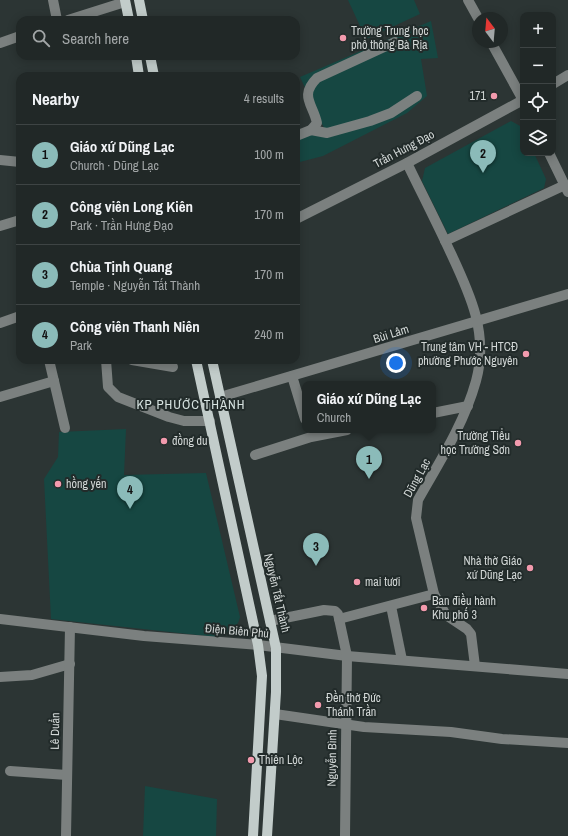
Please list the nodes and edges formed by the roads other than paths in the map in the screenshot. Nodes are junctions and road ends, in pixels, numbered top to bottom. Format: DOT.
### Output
graph roads {
  1 [pos="53,0"];
  2 [pos="139,0"];
  3 [pos="468,0"];
  4 [pos="125,1"];
  5 [pos="475,12"];
  6 [pos="56,16"];
  7 [pos="80,16"];
  8 [pos="128,16"];
  9 [pos="142,16"];
  10 [pos="16,37"];
  11 [pos="0,42"];
  12 [pos="395,42"];
  13 [pos="494,48"];
  14 [pos="137,60"];
  15 [pos="151,60"];
  16 [pos="138,72"];
  17 [pos="153,72"];
  18 [pos="568,75"];
  19 [pos="556,82"];
  20 [pos="520,95"];
  21 [pos="417,96"];
  22 [pos="520,102"];
  23 [pos="312,130"];
  24 [pos="300,134"];
  25 [pos="550,156"];
  26 [pos="0,160"];
  27 [pos="16,162"];
  28 [pos="407,163"];
  29 [pos="566,188"];
  30 [pos="300,217"];
  31 [pos="16,221"];
  32 [pos="0,226"];
  33 [pos="445,241"];
  34 [pos="568,294"];
  35 [pos="16,317"];
  36 [pos="478,321"];
  37 [pos="0,323"];
  38 [pos="50,364"];
  39 [pos="106,364"];
  40 [pos="155,364"];
  41 [pos="197,364"];
  42 [pos="213,364"];
  43 [pos="173,367"];
  44 [pos="292,376"];
  45 [pos="54,381"];
  46 [pos="220,396"];
  47 [pos="0,397"];
  48 [pos="468,406"];
  49 [pos="302,409"];
  50 [pos="436,412"];
  51 [pos="210,421"];
  52 [pos="65,428"];
  53 [pos="309,434"];
  54 [pos="255,455"];
  55 [pos="434,594"];
  56 [pos="391,606"];
  57 [pos="339,619"];
  58 [pos="0,620"];
  59 [pos="270,621"];
  60 [pos="70,627"];
  61 [pos="258,645"];
  62 [pos="276,648"];
  63 [pos="347,656"];
  64 [pos="402,660"];
  65 [pos="70,664"];
  66 [pos="475,666"];
  67 [pos="568,674"];
  68 [pos="0,677"];
  69 [pos="274,714"];
  70 [pos="346,724"];
  71 [pos="568,743"];
  72 [pos="10,771"];
  73 [pos="67,775"];
  74 [pos="66,836"];
  75 [pos="254,836"];
  76 [pos="267,836"];
  77 [pos="345,836"];
  1 -- 6 [label="street"];
  2 -- 9 [label="main road"];
  3 -- 5 [label="street"];
  4 -- 7 [label="street"];
  4 -- 8 [label="main road"];
  10 -- 11 [label="street"];
  12 -- 23 [label="street"];
  13 -- 20 [label="street"];
  14 -- 16 [label="main road"];
  15 -- 17 [label="main road"];
  18 -- 19 [label="street"];
  21 -- 23 [label="street"];
  22 -- 28 [label="street, Trần Hưng Đạo"];
  23 -- 24 [label="street"];
  25 -- 29 [label="street"];
  26 -- 27 [label="street"];
  28 -- 30 [label="street, Trần Hưng Đạo"];
  28 -- 33 [label="street, Dũng Lạc"];
  29 -- 33 [label="street"];
  31 -- 32 [label="street"];
  33 -- 36 [label="street, Dũng Lạc"];
  34 -- 36 [label="street, Bùi Lâm"];
  35 -- 37 [label="street"];
  36 -- 44 [label="street, Bùi Lâm"];
  36 -- 48 [label="street, Dũng Lạc"];
  38 -- 45 [label="street"];
  39 -- 51 [label="street"];
  40 -- 43 [label="street"];
  41 -- 51 [label="main road"];
  42 -- 46 [label="main road, Nguyễn Tất Thành"];
  44 -- 46 [label="street, Bùi Lâm"];
  44 -- 49 [label="street"];
  45 -- 47 [label="street"];
  45 -- 52 [label="street"];
  46 -- 59 [label="main road, Nguyễn Tất Thành"];
  48 -- 50 [label="street"];
  48 -- 55 [label="street, Dũng Lạc"];
  51 -- 61 [label="main road"];
  53 -- 54 [label="street"];
  55 -- 56 [label="street"];
  55 -- 66 [label="street, Dũng Lạc"];
  56 -- 57 [label="street"];
  56 -- 64 [label="street"];
  57 -- 59 [label="street"];
  57 -- 63 [label="street, Nguyễn Bình"];
  58 -- 60 [label="street, Điện Biên Phủ"];
  59 -- 62 [label="main road, Nguyễn Tất Thành"];
  60 -- 61 [label="street, Điện Biên Phủ"];
  60 -- 65 [label="street, Lê Duẩn"];
  61 -- 62 [label="street, Điện Biên Phủ"];
  61 -- 75 [label="main road"];
  62 -- 63 [label="street, Điện Biên Phủ"];
  62 -- 69 [label="main road, Nguyễn Tất Thành"];
  63 -- 64 [label="street, Điện Biên Phủ"];
  63 -- 70 [label="street, Nguyễn Bình"];
  64 -- 66 [label="street, Điện Biên Phủ"];
  65 -- 68 [label="street"];
  65 -- 73 [label="street, Lê Duẩn"];
  66 -- 67 [label="street, Điện Biên Phủ"];
  69 -- 70 [label="street"];
  69 -- 76 [label="main road, Nguyễn Tất Thành"];
  70 -- 71 [label="street"];
  70 -- 77 [label="street, Nguyễn Bình"];
  72 -- 73 [label="street"];
  73 -- 74 [label="street, Lê Duẩn"];
}
